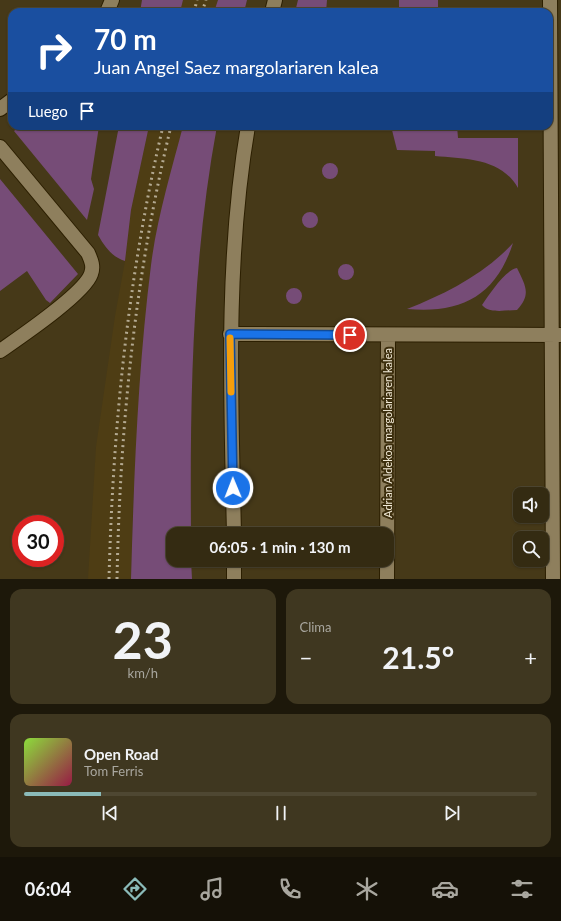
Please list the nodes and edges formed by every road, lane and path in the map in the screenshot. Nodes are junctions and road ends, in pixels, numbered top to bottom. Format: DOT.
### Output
graph roads {
  1 [pos="248,130"];
  2 [pos="552,130"];
  3 [pos="0,147"];
  4 [pos="230,334"];
  5 [pos="388,335"];
  6 [pos="556,335"];
  7 [pos="0,351"];
  8 [pos="557,514"];
  9 [pos="234,527"];
  10 [pos="234,567"];
  11 [pos="234,579"];
  12 [pos="387,579"];
  13 [pos="553,579"];
  1 -- 4 [label="street"];
  2 -- 6 [label="street"];
  3 -- 7 [label="street"];
  4 -- 5 [label="street"];
  4 -- 9 [label="street"];
  5 -- 6 [label="street"];
  5 -- 12 [label="street, Adrian Aldekoa margolariaren kalea"];
  6 -- 8 [label="street"];
  8 -- 13 [label="street"];
  10 -- 11 [label="street"];
}
